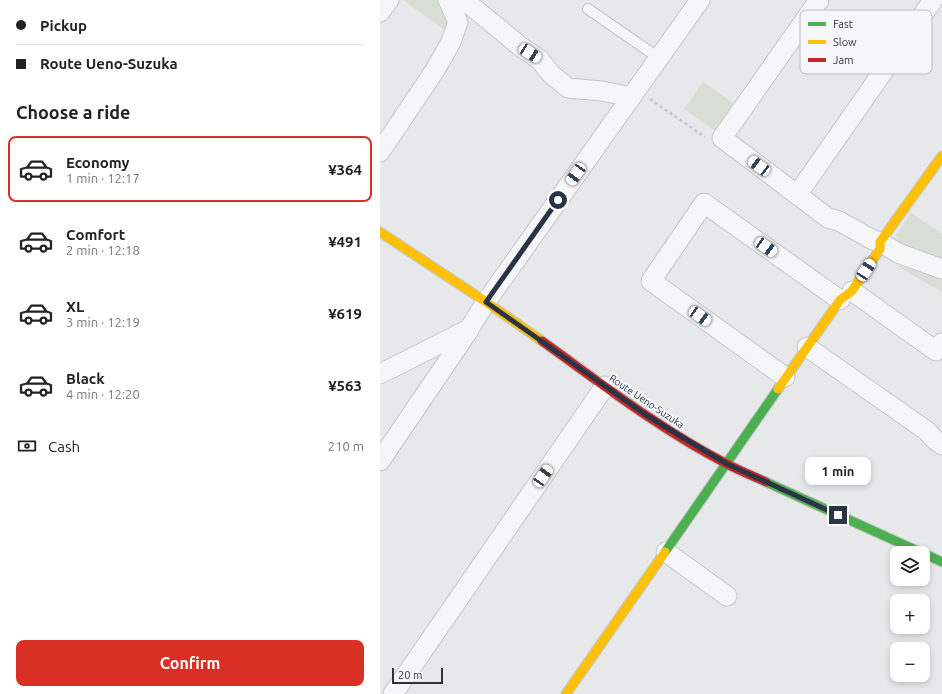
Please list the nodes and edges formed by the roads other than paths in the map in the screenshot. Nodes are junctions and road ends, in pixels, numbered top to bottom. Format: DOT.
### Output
graph roads {
  1 [pos="389,0"];
  2 [pos="448,0"];
  3 [pos="464,0"];
  4 [pos="819,0"];
  5 [pos="933,0"];
  6 [pos="692,3"];
  7 [pos="588,9"];
  8 [pos="812,10"];
  9 [pos="926,10"];
  10 [pos="380,12"];
  11 [pos="800,27"];
  12 [pos="659,58"];
  13 [pos="881,74"];
  14 [pos="633,93"];
  15 [pos="380,152"];
  16 [pos="942,156"];
  17 [pos="797,195"];
  18 [pos="383,239"];
  19 [pos="880,242"];
  20 [pos="942,269"];
  21 [pos="846,296"];
  22 [pos="486,302"];
  23 [pos="470,329"];
  24 [pos="942,343"];
  25 [pos="807,347"];
  26 [pos="380,374"];
  27 [pos="785,377"];
  28 [pos="605,386"];
  29 [pos="942,445"];
  30 [pos="380,461"];
  31 [pos="727,464"];
  32 [pos="907,546"];
  33 [pos="666,552"];
  34 [pos="930,557"];
  35 [pos="942,562"];
  36 [pos="727,596"];
  37 [pos="393,694"];
  38 [pos="566,694"];
  1 -- 10 [label="street"];
  2 -- 15 [label="street"];
  3 -- 14 [label="street"];
  4 -- 8 [label="street"];
  5 -- 9 [label="street"];
  6 -- 12 [label="street"];
  7 -- 12 [label="lane"];
  11 -- 17 [label="street"];
  12 -- 14 [label="street"];
  13 -- 17 [label="street"];
  14 -- 22 [label="street"];
  16 -- 19 [label="street"];
  17 -- 19 [label="street"];
  18 -- 22 [label="street, Route Ueno-Suzuka"];
  19 -- 20 [label="street"];
  19 -- 21 [label="street"];
  21 -- 24 [label="street"];
  21 -- 25 [label="street"];
  21 -- 27 [label="street"];
  22 -- 23 [label="street"];
  22 -- 28 [label="street, Route Ueno-Suzuka"];
  23 -- 26 [label="street"];
  23 -- 30 [label="street"];
  25 -- 27 [label="street"];
  25 -- 29 [label="street"];
  27 -- 31 [label="street"];
  28 -- 31 [label="street, Route Ueno-Suzuka"];
  28 -- 37 [label="street"];
  31 -- 32 [label="street, Route Ueno-Suzuka"];
  31 -- 33 [label="street"];
  33 -- 36 [label="street"];
  33 -- 38 [label="street"];
  34 -- 35 [label="street, Route Ueno-Suzuka"];
}
